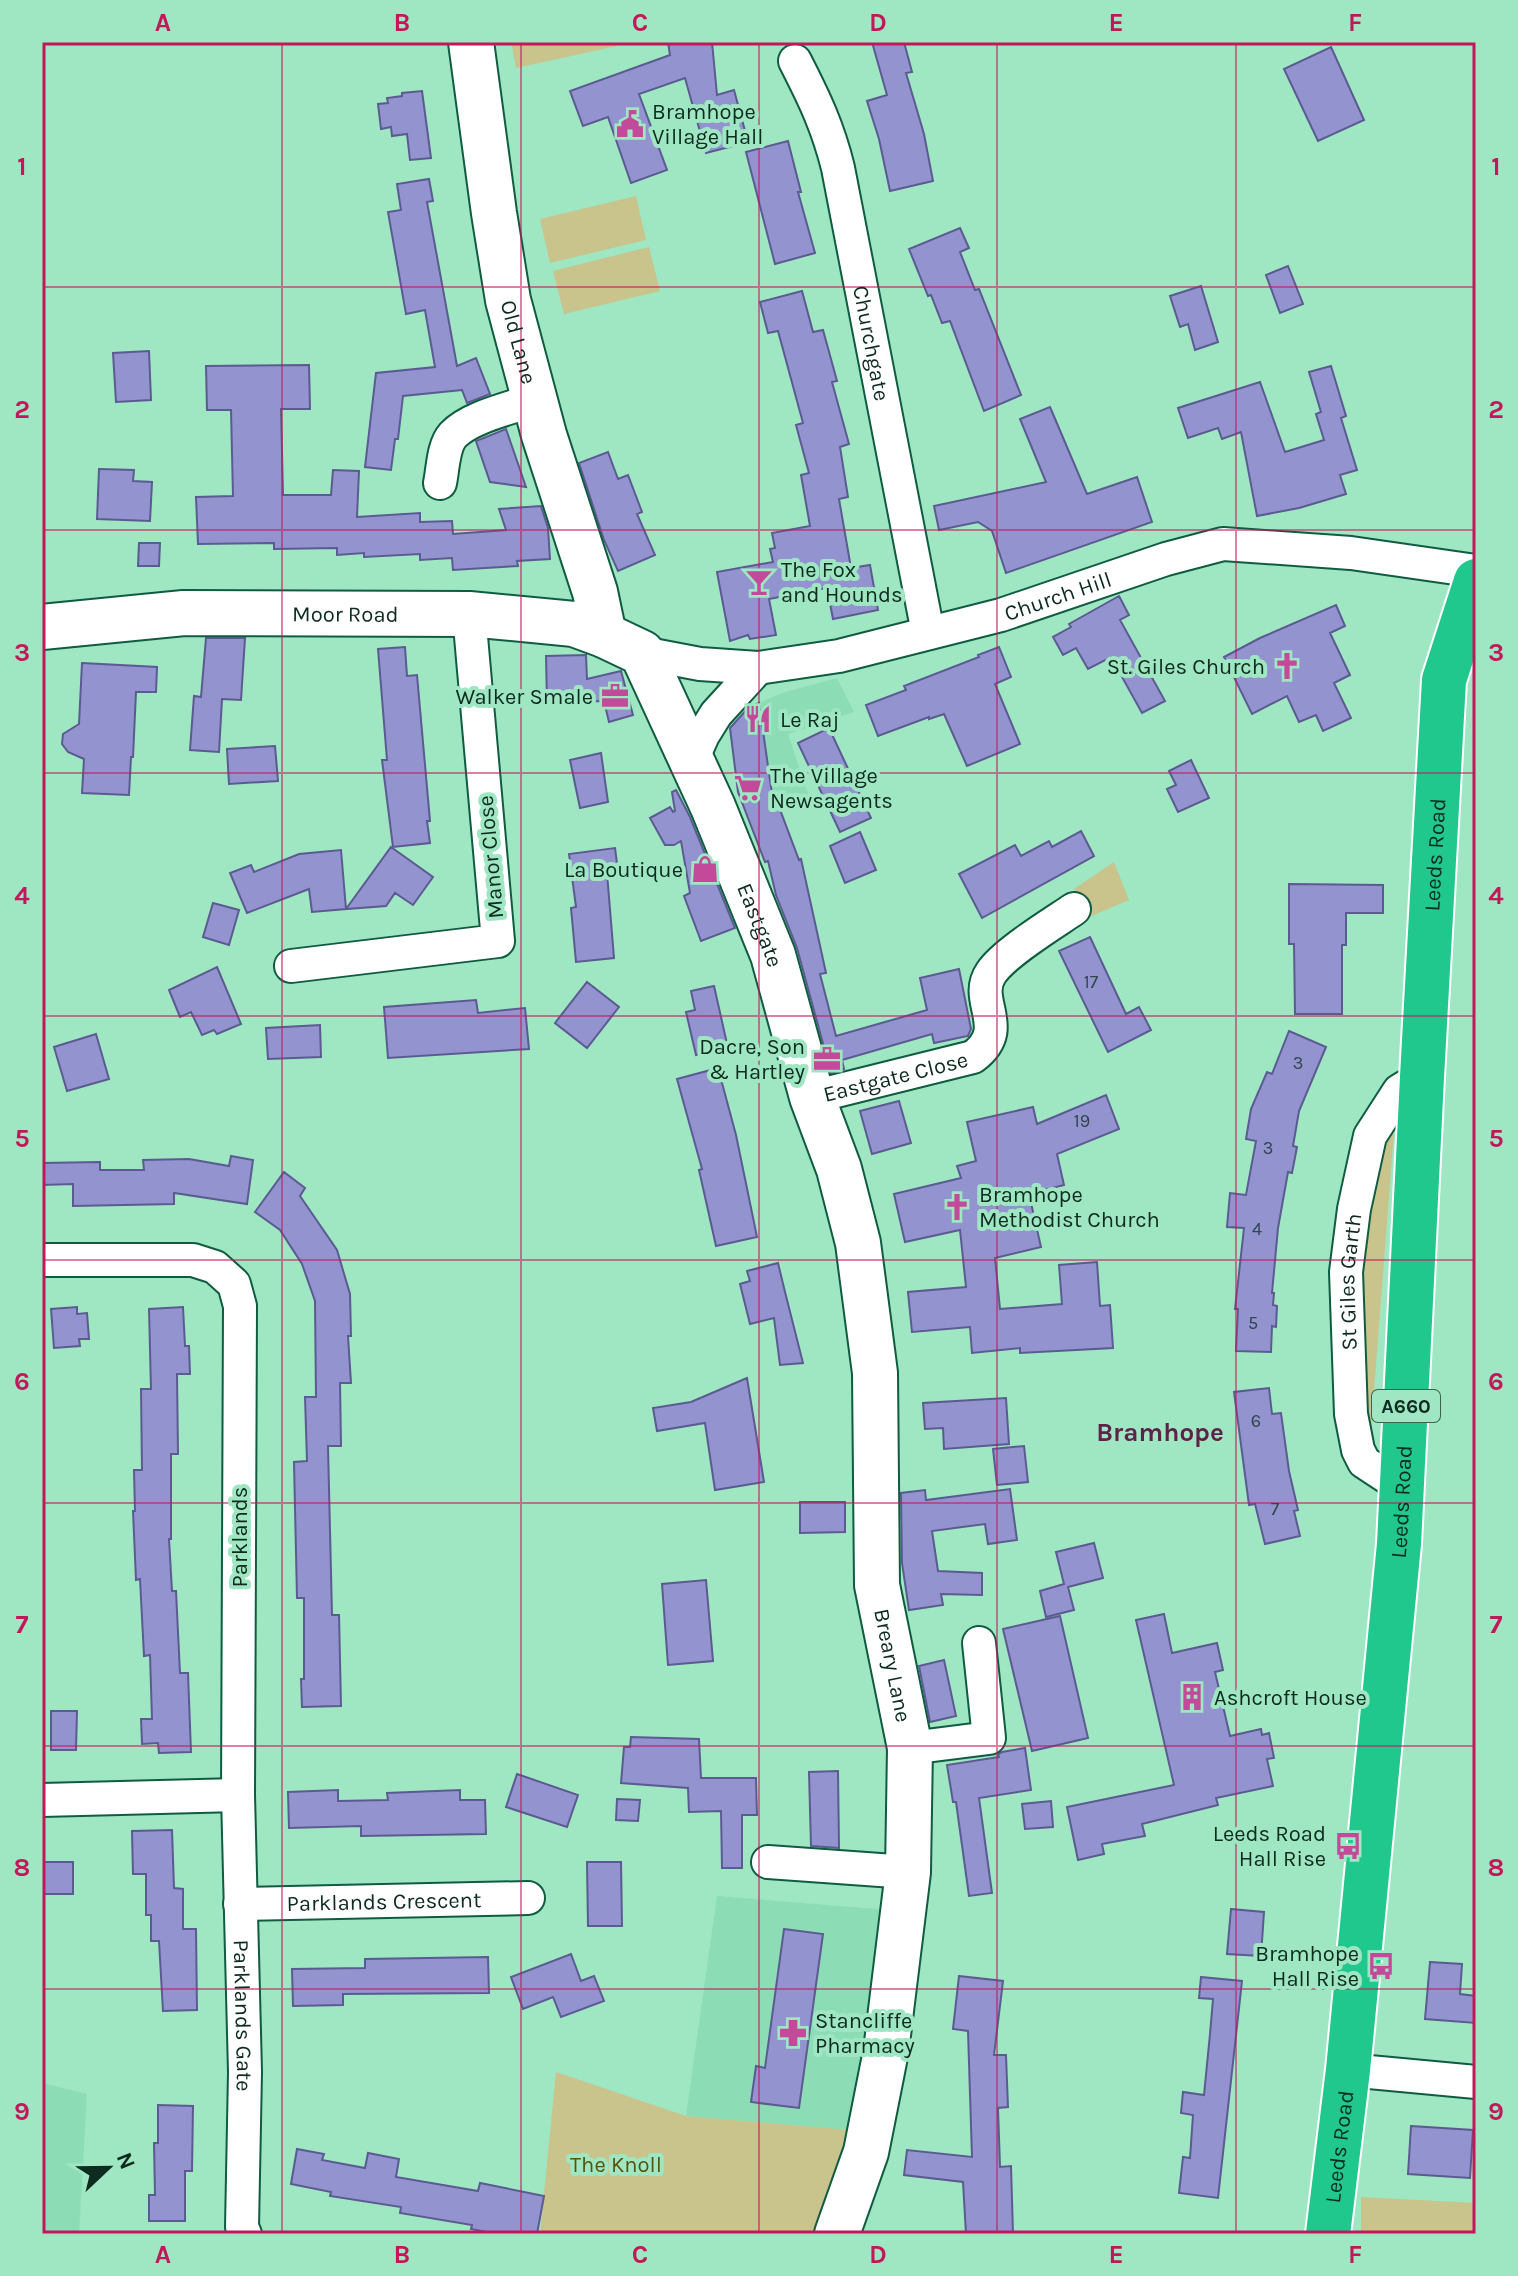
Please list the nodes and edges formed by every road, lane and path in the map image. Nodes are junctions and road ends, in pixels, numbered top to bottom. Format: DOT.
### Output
graph roads {
  1 [pos="471,42"];
  2 [pos="795,61"];
  3 [pos="534,400"];
  4 [pos="440,483"];
  5 [pos="1476,571"];
  6 [pos="1476,581"];
  7 [pos="469,614"];
  8 [pos="42,627"];
  9 [pos="928,633"];
  10 [pos="623,644"];
  11 [pos="758,668"];
  12 [pos="692,760"];
  13 [pos="1074,909"];
  14 [pos="291,966"];
  15 [pos="1422,1077"];
  16 [pos="812,1097"];
  17 [pos="42,1260"];
  18 [pos="1402,1487"];
  19 [pos="979,1643"];
  20 [pos="910,1748"];
  21 [pos="238,1795"];
  22 [pos="42,1800"];
  23 [pos="768,1862"];
  24 [pos="908,1872"];
  25 [pos="528,1898"];
  26 [pos="240,1904"];
  27 [pos="1348,2070"];
  28 [pos="1476,2082"];
  29 [pos="245,2234"];
  30 [pos="837,2234"];
  31 [pos="1328,2234"];
  1 -- 3 [label="street, Old Lane"];
  2 -- 9 [label="street, Churchgate"];
  3 -- 4 [label="street"];
  3 -- 10 [label="street, Old Lane"];
  5 -- 9 [label="street, Church Hill"];
  6 -- 15 [label="highway, Leeds Road / A660"];
  7 -- 8 [label="street, Moor Road"];
  7 -- 10 [label="street, Moor Road"];
  7 -- 14 [label="street, Manor Close"];
  9 -- 11 [label="street, Church Hill"];
  10 -- 11 [label="street, Church Hill"];
  10 -- 12 [label="street, Eastgate"];
  11 -- 12 [label="street"];
  12 -- 16 [label="street, Eastgate"];
  13 -- 16 [label="street, Eastgate Close"];
  15 -- 18 [label="highway, Leeds Road / A660"];
  15 -- 18 [label="street, St Giles Garth"];
  16 -- 20 [label="street, Breary Lane"];
  17 -- 21 [label="street, Parklands"];
  18 -- 27 [label="highway, Leeds Road / A660"];
  19 -- 20 [label="street"];
  20 -- 24 [label="street, Breary Lane"];
  21 -- 22 [label="street"];
  21 -- 26 [label="street, Parklands Gate"];
  23 -- 24 [label="street"];
  24 -- 30 [label="street, Breary Lane"];
  25 -- 26 [label="street, Parklands Crescent"];
  26 -- 29 [label="street, Parklands Gate"];
  27 -- 28 [label="street"];
  27 -- 31 [label="highway, Leeds Road / A660"];
}
